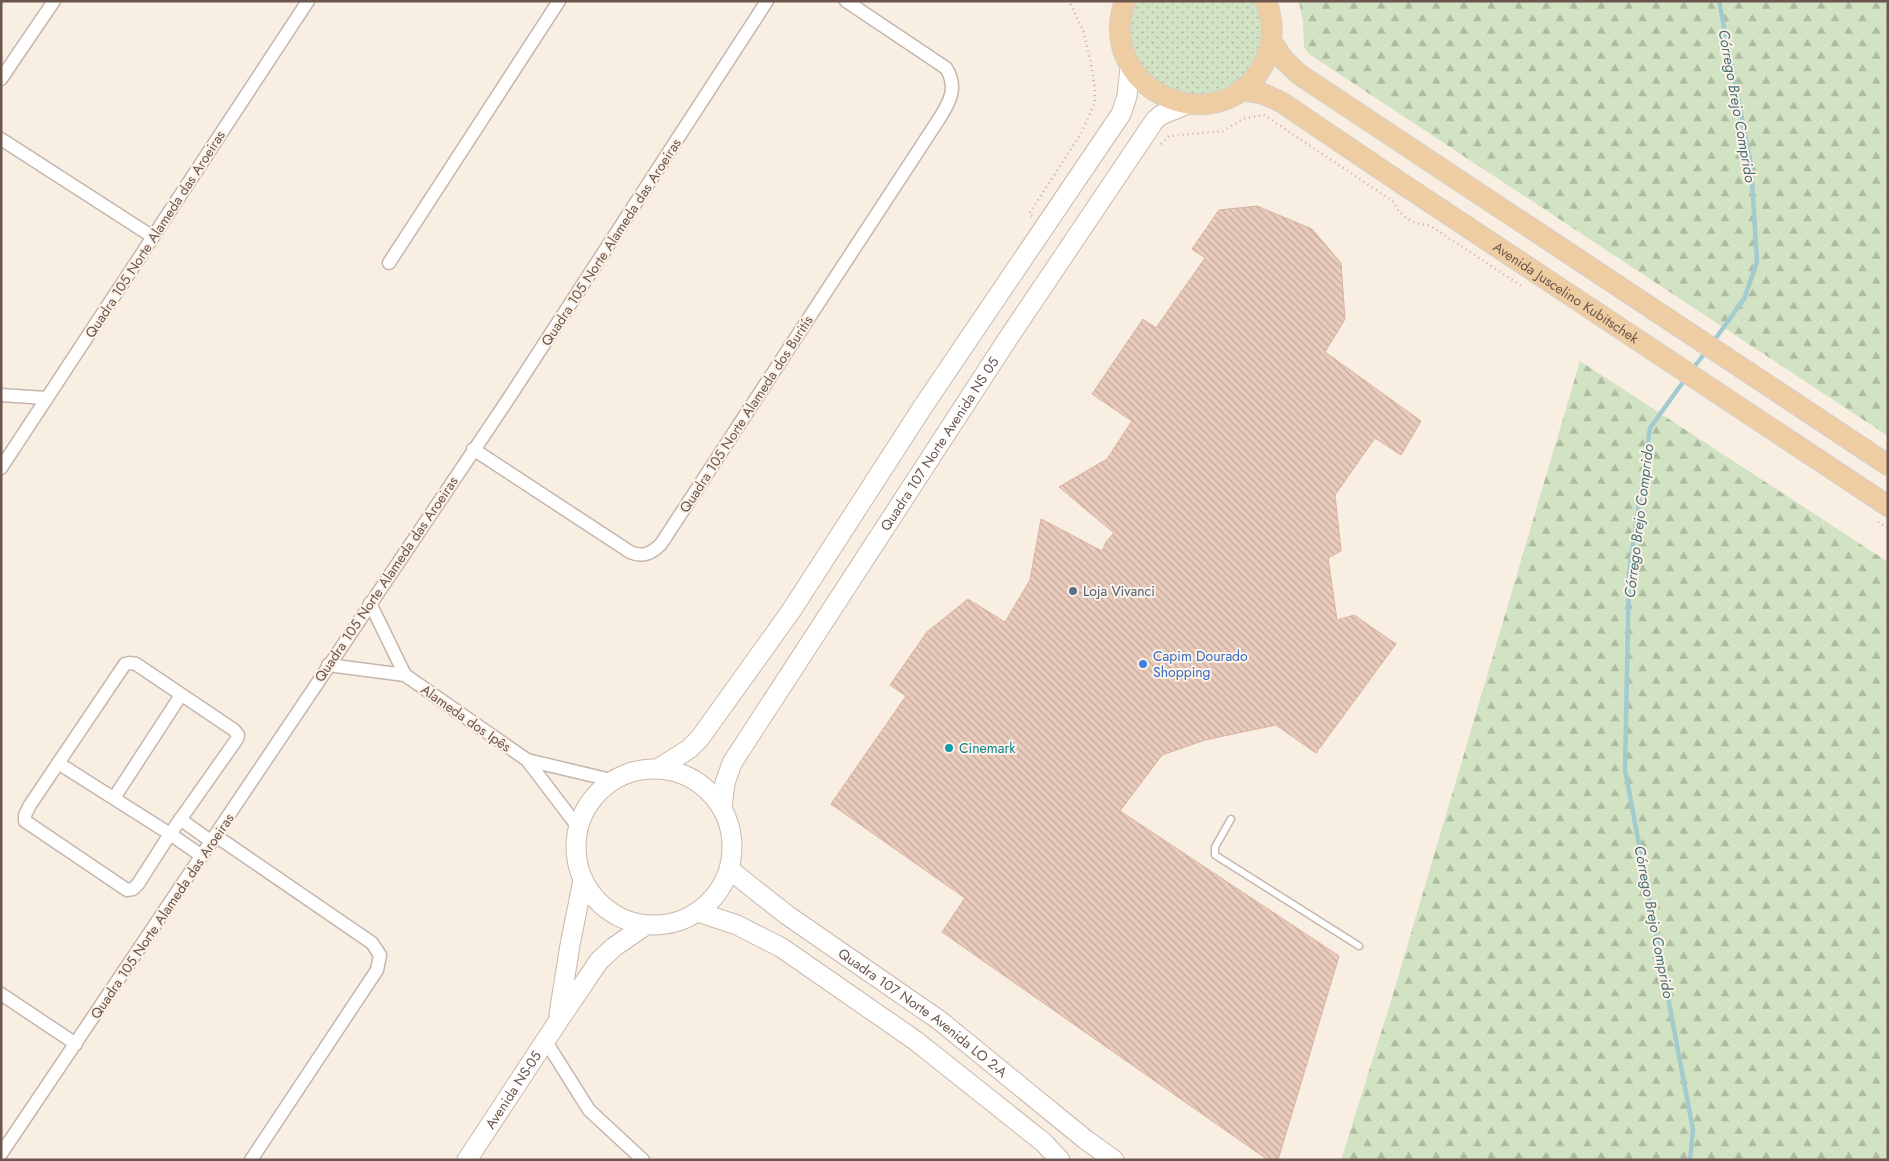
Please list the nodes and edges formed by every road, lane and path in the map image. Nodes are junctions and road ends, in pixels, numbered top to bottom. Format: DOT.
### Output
graph roads {
  1 [pos="54,1"];
  2 [pos="308,1"];
  3 [pos="559,1"];
  4 [pos="767,1"];
  5 [pos="846,1"];
  6 [pos="1066,1"];
  7 [pos="1266,1"];
  8 [pos="1121,6"];
  9 [pos="1271,41"];
  10 [pos="1130,66"];
  11 [pos="1,80"];
  12 [pos="1240,90"];
  13 [pos="1188,104"];
  14 [pos="1,139"];
  15 [pos="1159,146"];
  16 [pos="1046,226"];
  17 [pos="153,237"];
  18 [pos="389,263"];
  19 [pos="1526,289"];
  20 [pos="1,396"];
  21 [pos="46,398"];
  22 [pos="473,450"];
  23 [pos="3,461"];
  24 [pos="1888,465"];
  25 [pos="1888,506"];
  26 [pos="370,602"];
  27 [pos="328,665"];
  28 [pos="405,675"];
  29 [pos="181,695"];
  30 [pos="527,760"];
  31 [pos="58,763"];
  32 [pos="659,768"];
  33 [pos="611,780"];
  34 [pos="114,798"];
  35 [pos="722,807"];
  36 [pos="180,819"];
  37 [pos="1232,819"];
  38 [pos="578,827"];
  39 [pos="170,834"];
  40 [pos="214,839"];
  41 [pos="202,856"];
  42 [pos="730,870"];
  43 [pos="583,880"];
  44 [pos="698,912"];
  45 [pos="646,925"];
  46 [pos="1359,946"];
  47 [pos="1,994"];
  48 [pos="558,1020"];
  49 [pos="545,1040"];
  50 [pos="76,1044"];
  51 [pos="1,1154"];
  52 [pos="252,1160"];
  53 [pos="467,1160"];
  54 [pos="643,1160"];
  55 [pos="1060,1160"];
  56 [pos="1114,1160"];
  1 -- 11 [label="street"];
  2 -- 17 [label="street, Quadra 105 Norte Alameda das Aroeiras"];
  3 -- 18 [label="street"];
  4 -- 22 [label="street, Quadra 105 Norte Alameda das Aroeiras"];
  5 -- 22 [label="street, Quadra 105 Norte Alameda dos Buritís"];
  6 -- 16 [label="path"];
  7 -- 9 [label="main road"];
  8 -- 10 [label="main road"];
  9 -- 12 [label="main road"];
  9 -- 24 [label="main road"];
  10 -- 13 [label="main road"];
  10 -- 16 [label="street"];
  12 -- 13 [label="main road"];
  12 -- 25 [label="main road, Avenida Juscelino Kubitschek"];
  13 -- 35 [label="street, Quadra 107 Norte Avenida NS 05"];
  14 -- 17 [label="street"];
  15 -- 19 [label="path"];
  16 -- 32 [label="street"];
  17 -- 21 [label="street, Quadra 105 Norte Alameda das Aroeiras"];
  20 -- 21 [label="street"];
  21 -- 23 [label="street, Quadra 105 Norte Alameda das Aroeiras"];
  22 -- 26 [label="street, Quadra 105 Norte Alameda das Aroeiras"];
  26 -- 27 [label="street, Quadra 105 Norte Alameda das Aroeiras"];
  26 -- 28 [label="street, Alameda dos Ipês"];
  27 -- 28 [label="street, Alameda dos Ipês"];
  27 -- 40 [label="street, Quadra 105 Norte Alameda das Aroeiras"];
  28 -- 30 [label="street, Alameda dos Ipês"];
  29 -- 31 [label="street"];
  29 -- 34 [label="street"];
  29 -- 36 [label="street"];
  30 -- 33 [label="street, Alameda dos Ipês"];
  30 -- 38 [label="street, Alameda dos Ipês"];
  31 -- 34 [label="street"];
  31 -- 39 [label="street"];
  32 -- 33 [label="street"];
  32 -- 35 [label="street"];
  33 -- 38 [label="street"];
  34 -- 39 [label="street"];
  35 -- 42 [label="street"];
  36 -- 39 [label="street"];
  36 -- 40 [label="street"];
  37 -- 46 [label="lane"];
  38 -- 43 [label="street"];
  39 -- 41 [label="street"];
  40 -- 41 [label="street, Quadra 105 Norte Alameda das Aroeiras"];
  40 -- 52 [label="street"];
  41 -- 50 [label="street, Quadra 105 Norte Alameda das Aroeiras"];
  42 -- 44 [label="street"];
  42 -- 56 [label="street, Quadra 107 Norte Avenida LO 2-A"];
  43 -- 45 [label="street"];
  43 -- 48 [label="street"];
  44 -- 45 [label="street"];
  44 -- 55 [label="street, Quadra 107 Norte Avenida LO 2-A"];
  45 -- 48 [label="street"];
  47 -- 50 [label="street"];
  48 -- 49 [label="street, Avenida NS-05"];
  49 -- 53 [label="street, Avenida NS-05"];
  49 -- 54 [label="street"];
  50 -- 51 [label="street, Quadra 105 Norte Alameda das Aroeiras"];
}
